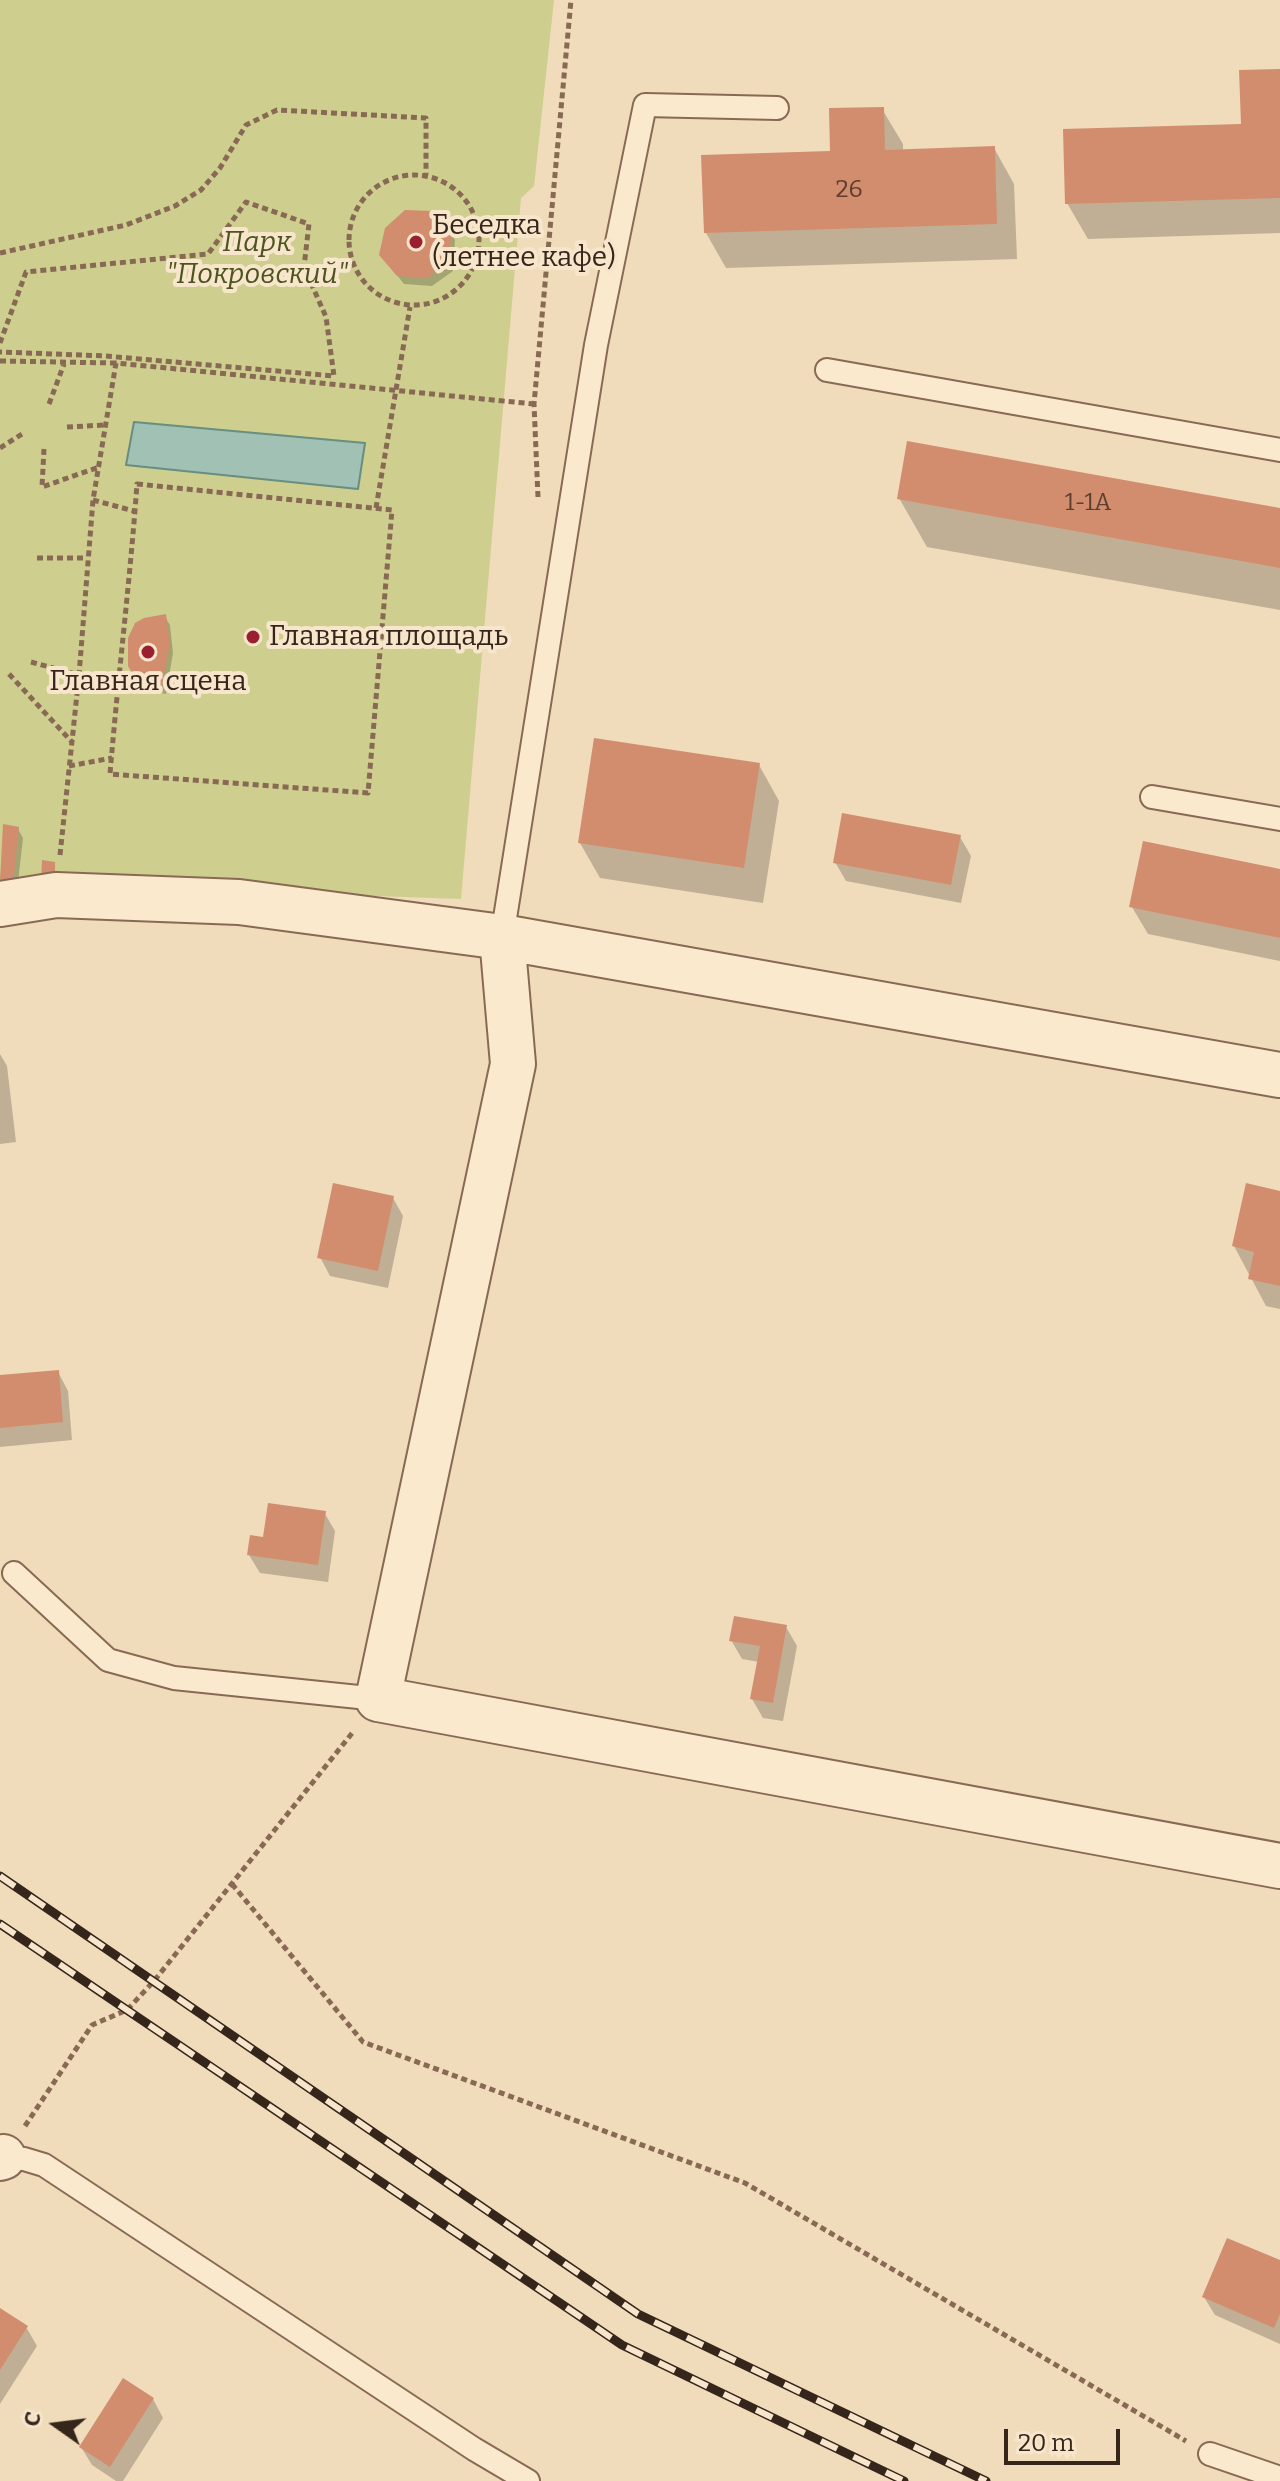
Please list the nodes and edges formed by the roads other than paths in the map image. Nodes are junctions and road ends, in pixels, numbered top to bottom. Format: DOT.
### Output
graph roads {
  1 [pos="777,108"];
  2 [pos="827,370"];
  3 [pos="1280,450"];
  4 [pos="1152,797"];
  5 [pos="1280,819"];
  6 [pos="0,904"];
  7 [pos="502,937"];
  8 [pos="1280,1075"];
  9 [pos="14,1573"];
  10 [pos="378,1699"];
  11 [pos="1280,1866"];
  12 [pos="2,2158"];
  13 [pos="1210,2454"];
  14 [pos="1280,2478"];
  15 [pos="528,2481"];
  1 -- 7 [label="lane"];
  2 -- 3 [label="lane"];
  4 -- 5 [label="lane"];
  6 -- 7 [label="street"];
  7 -- 8 [label="street"];
  7 -- 10 [label="street"];
  9 -- 10 [label="lane"];
  10 -- 11 [label="street"];
  12 -- 15 [label="lane"];
  13 -- 14 [label="lane"];
}
